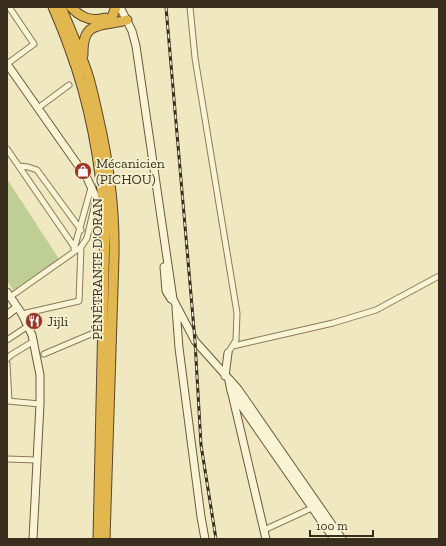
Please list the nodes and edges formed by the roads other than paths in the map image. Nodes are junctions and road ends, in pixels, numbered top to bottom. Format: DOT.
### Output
graph roads {
  1 [pos="9,7"];
  2 [pos="53,7"];
  3 [pos="61,7"];
  4 [pos="71,7"];
  5 [pos="116,7"];
  6 [pos="120,7"];
  7 [pos="190,7"];
  8 [pos="112,16"];
  9 [pos="126,18"];
  10 [pos="7,64"];
  11 [pos="88,76"];
  12 [pos="69,84"];
  13 [pos="38,108"];
  14 [pos="7,149"];
  15 [pos="19,166"];
  16 [pos="91,187"];
  17 [pos="96,198"];
  18 [pos="93,213"];
  19 [pos="102,215"];
  20 [pos="105,226"];
  21 [pos="81,230"];
  22 [pos="78,248"];
  23 [pos="439,276"];
  24 [pos="9,295"];
  25 [pos="176,305"];
  26 [pos="17,307"];
  27 [pos="7,314"];
  28 [pos="22,314"];
  29 [pos="28,326"];
  30 [pos="103,329"];
  31 [pos="7,340"];
  32 [pos="34,342"];
  33 [pos="233,346"];
  34 [pos="228,353"];
  35 [pos="44,354"];
  36 [pos="7,359"];
  37 [pos="214,363"];
  38 [pos="7,364"];
  39 [pos="227,378"];
  40 [pos="231,392"];
  41 [pos="8,401"];
  42 [pos="40,404"];
  43 [pos="7,460"];
  44 [pos="37,460"];
  45 [pos="315,506"];
  46 [pos="264,530"];
  47 [pos="33,539"];
  48 [pos="98,539"];
  49 [pos="105,539"];
  50 [pos="205,539"];
  51 [pos="266,539"];
  52 [pos="334,539"];
  53 [pos="342,539"];
  1 -- 10 [label="street"];
  2 -- 20 [label="highway, PÉNÉTRANTE D'ORAN"];
  3 -- 11 [label="highway, PÉNÉTRANTE D'ORAN"];
  4 -- 8 [label="highway"];
  5 -- 8 [label="highway"];
  6 -- 9 [label="street"];
  7 -- 33 [label="street"];
  8 -- 9 [label="highway"];
  9 -- 11 [label="highway"];
  9 -- 25 [label="street"];
  10 -- 13 [label="street"];
  11 -- 49 [label="highway, PÉNÉTRANTE D'ORAN"];
  12 -- 13 [label="street"];
  13 -- 16 [label="street"];
  14 -- 15 [label="street"];
  15 -- 21 [label="street"];
  15 -- 22 [label="street"];
  16 -- 17 [label="street"];
  16 -- 21 [label="street"];
  17 -- 18 [label="street"];
  17 -- 19 [label="street"];
  18 -- 19 [label="street"];
  18 -- 22 [label="street"];
  19 -- 20 [label="street"];
  20 -- 30 [label="highway, PÉNÉTRANTE D'ORAN"];
  21 -- 22 [label="street"];
  22 -- 24 [label="street"];
  22 -- 28 [label="street"];
  23 -- 33 [label="street"];
  24 -- 26 [label="street"];
  25 -- 37 [label="street"];
  25 -- 50 [label="street"];
  26 -- 27 [label="street"];
  26 -- 28 [label="street"];
  28 -- 29 [label="street"];
  29 -- 31 [label="street"];
  29 -- 32 [label="street"];
  30 -- 35 [label="street"];
  30 -- 48 [label="highway, PÉNÉTRANTE D'ORAN"];
  32 -- 36 [label="street"];
  32 -- 42 [label="street"];
  33 -- 34 [label="street"];
  34 -- 37 [label="street"];
  34 -- 39 [label="street"];
  37 -- 39 [label="street"];
  38 -- 41 [label="street"];
  39 -- 40 [label="street"];
  39 -- 45 [label="street"];
  40 -- 45 [label="street"];
  40 -- 46 [label="street"];
  41 -- 42 [label="street"];
  42 -- 44 [label="street"];
  43 -- 44 [label="street"];
  44 -- 47 [label="street"];
  45 -- 46 [label="street"];
  45 -- 52 [label="street"];
  45 -- 53 [label="street"];
  46 -- 51 [label="street"];
}
